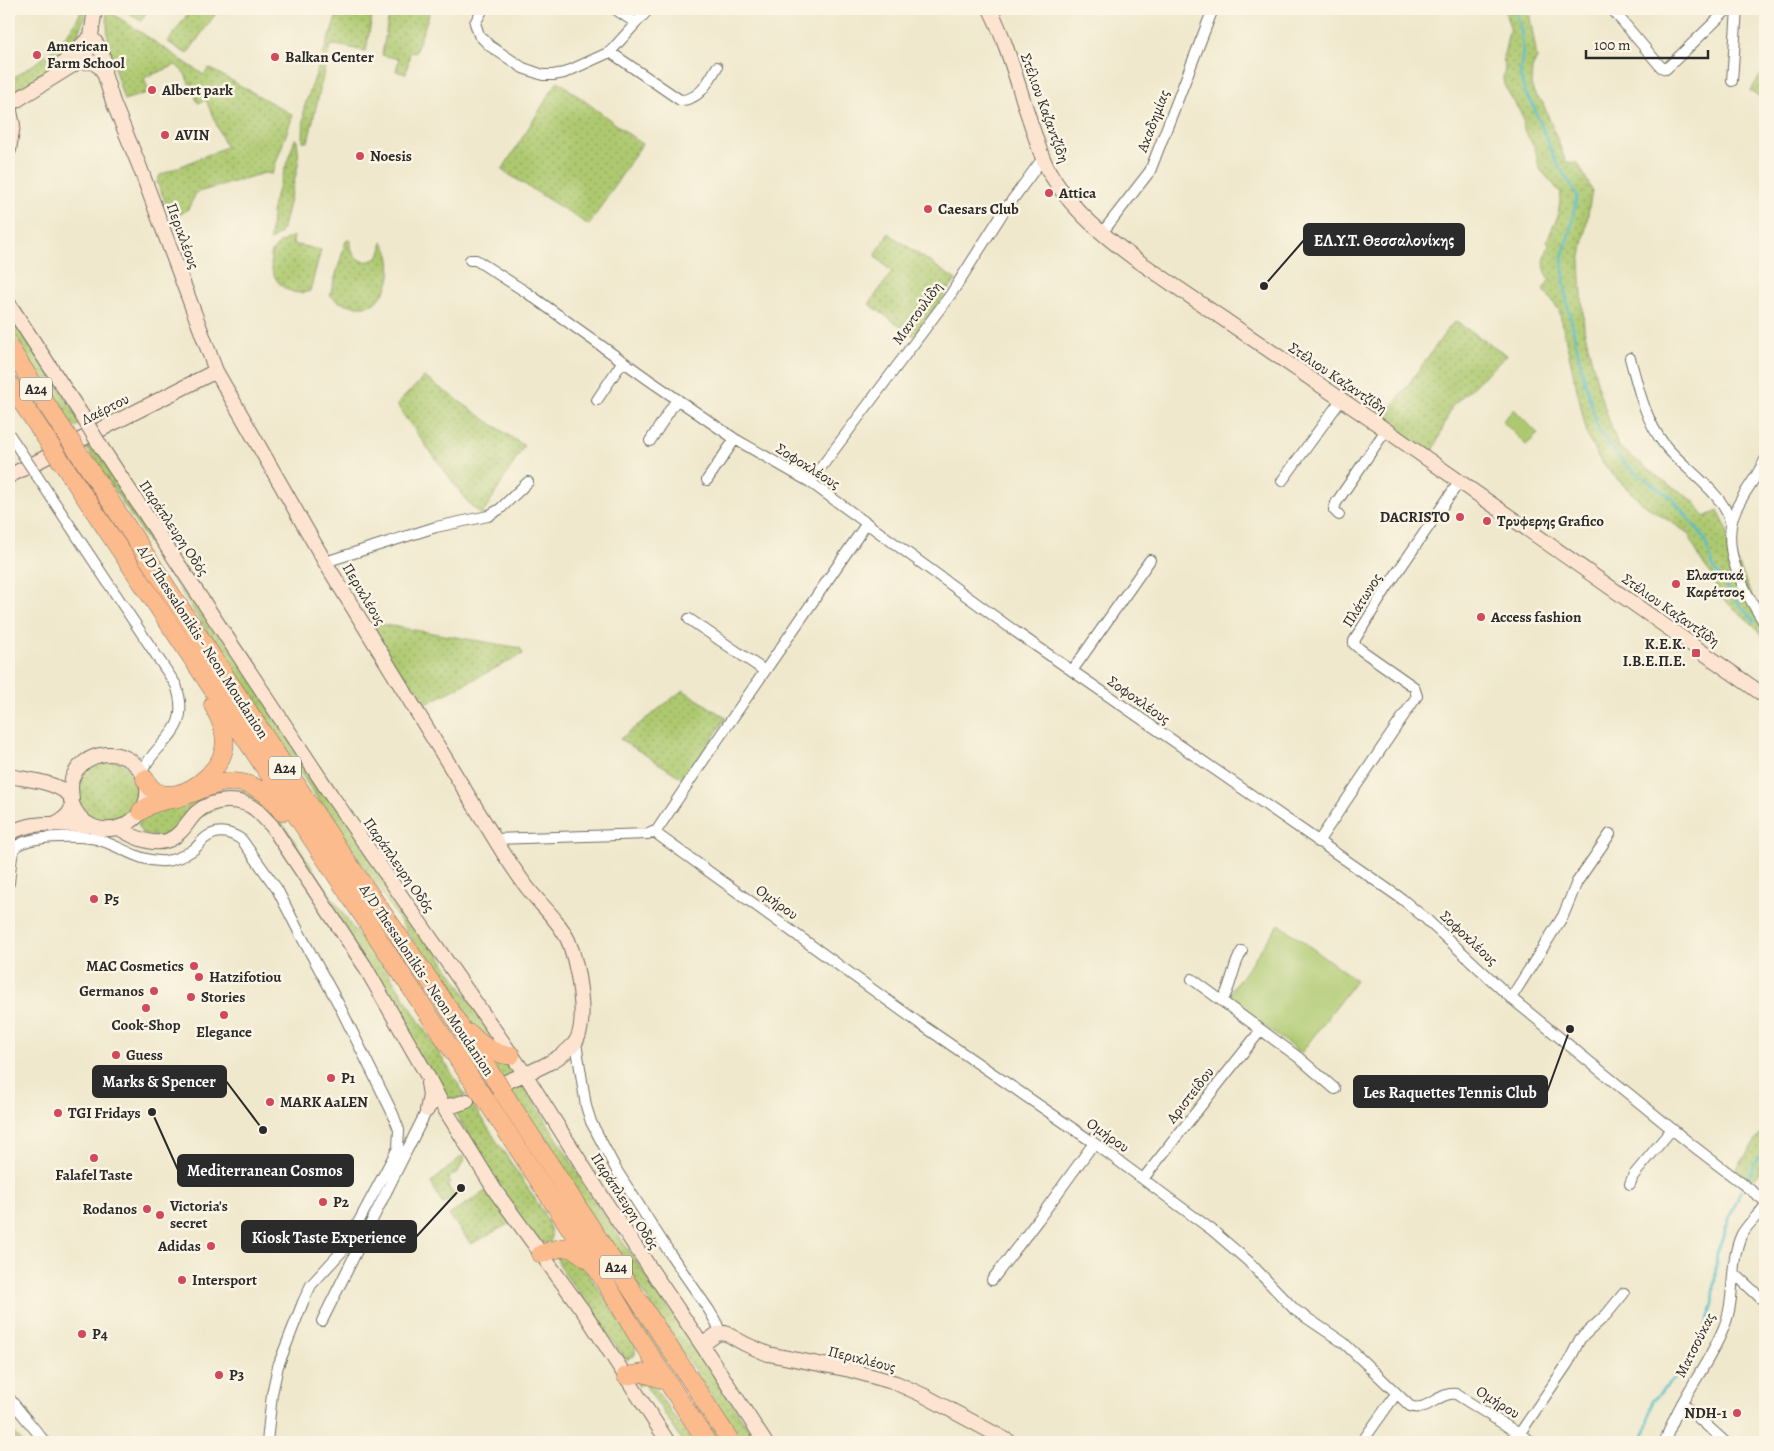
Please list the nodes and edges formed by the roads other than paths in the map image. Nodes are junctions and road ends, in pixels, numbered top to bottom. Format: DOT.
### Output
graph roads {
  1 [pos="95,9"];
  2 [pos="483,9"];
  3 [pos="616,9"];
  4 [pos="649,9"];
  5 [pos="990,9"];
  6 [pos="1213,9"];
  7 [pos="1612,9"];
  8 [pos="1728,9"];
  9 [pos="1737,9"];
  10 [pos="636,23"];
  11 [pos="91,37"];
  12 [pos="610,52"];
  13 [pos="78,62"];
  14 [pos="717,67"];
  15 [pos="102,70"];
  16 [pos="48,80"];
  17 [pos="1732,81"];
  18 [pos="9,106"];
  19 [pos="9,141"];
  20 [pos="1043,158"];
  21 [pos="1102,233"];
  22 [pos="470,260"];
  23 [pos="9,304"];
  24 [pos="9,347"];
  25 [pos="1630,358"];
  26 [pos="623,362"];
  27 [pos="216,371"];
  28 [pos="9,382"];
  29 [pos="596,400"];
  30 [pos="677,400"];
  31 [pos="1342,400"];
  32 [pos="1386,430"];
  33 [pos="9,434"];
  34 [pos="735,439"];
  35 [pos="650,441"];
  36 [pos="1765,460"];
  37 [pos="9,476"];
  38 [pos="707,480"];
  39 [pos="1282,481"];
  40 [pos="528,482"];
  41 [pos="810,482"];
  42 [pos="1459,482"];
  43 [pos="1338,515"];
  44 [pos="867,523"];
  45 [pos="1731,526"];
  46 [pos="106,529"];
  47 [pos="1150,560"];
  48 [pos="325,562"];
  49 [pos="689,620"];
  50 [pos="1765,624"];
  51 [pos="765,671"];
  52 [pos="1072,671"];
  53 [pos="1765,696"];
  54 [pos="158,749"];
  55 [pos="130,760"];
  56 [pos="75,772"];
  57 [pos="9,776"];
  58 [pos="143,776"];
  59 [pos="49,783"];
  60 [pos="71,798"];
  61 [pos="138,815"];
  62 [pos="51,825"];
  63 [pos="93,826"];
  64 [pos="119,828"];
  65 [pos="654,832"];
  66 [pos="9,834"];
  67 [pos="1610,834"];
  68 [pos="495,839"];
  69 [pos="515,839"];
  70 [pos="145,840"];
  71 [pos="1318,842"];
  72 [pos="504,854"];
  73 [pos="9,883"];
  74 [pos="1242,951"];
  75 [pos="402,972"];
  76 [pos="1192,979"];
  77 [pos="439,994"];
  78 [pos="1511,998"];
  79 [pos="1222,1002"];
  80 [pos="1261,1030"];
  81 [pos="576,1043"];
  82 [pos="511,1055"];
  83 [pos="524,1074"];
  84 [pos="428,1075"];
  85 [pos="502,1085"];
  86 [pos="1335,1089"];
  87 [pos="477,1097"];
  88 [pos="443,1106"];
  89 [pos="427,1110"];
  90 [pos="1672,1129"];
  91 [pos="418,1130"];
  92 [pos="1094,1142"];
  93 [pos="1143,1179"];
  94 [pos="1630,1184"];
  95 [pos="1765,1201"];
  96 [pos="1765,1206"];
  97 [pos="558,1212"];
  98 [pos="541,1254"];
  99 [pos="1734,1273"];
  100 [pos="602,1277"];
  101 [pos="992,1280"];
  102 [pos="1624,1293"];
  103 [pos="1765,1302"];
  104 [pos="322,1321"];
  105 [pos="720,1333"];
  106 [pos="639,1338"];
  107 [pos="702,1345"];
  108 [pos="626,1376"];
  109 [pos="667,1381"];
  110 [pos="1396,1394"];
  111 [pos="9,1398"];
  112 [pos="1682,1403"];
  113 [pos="1520,1433"];
  114 [pos="45,1442"];
  115 [pos="267,1442"];
  116 [pos="668,1442"];
  117 [pos="707,1442"];
  118 [pos="731,1442"];
  119 [pos="765,1442"];
  120 [pos="1010,1442"];
  121 [pos="1362,1442"];
  122 [pos="1532,1442"];
  123 [pos="1664,1442"];
  124 [pos="1724,1442"];
  1 -- 11 [label="street"];
  2 -- 12 [label="street"];
  3 -- 10 [label="street"];
  4 -- 10 [label="street"];
  5 -- 20 [label="street, Στέλιου Καζαντζίδη"];
  6 -- 21 [label="street, Ακαδημίας"];
  7 -- 8 [label="street"];
  9 -- 17 [label="street"];
  10 -- 12 [label="street"];
  11 -- 13 [label="street"];
  11 -- 15 [label="street, Περικλέους"];
  11 -- 16 [label="street"];
  12 -- 14 [label="street"];
  13 -- 15 [label="street"];
  13 -- 16 [label="street"];
  15 -- 27 [label="street, Περικλέους"];
  16 -- 18 [label="street"];
  18 -- 19 [label="street"];
  20 -- 21 [label="street, Στέλιου Καζαντζίδη"];
  20 -- 41 [label="street, Μαντουλίδη"];
  21 -- 31 [label="street, Στέλιου Καζαντζίδη"];
  22 -- 26 [label="street, Σοφοκλέους"];
  23 -- 82 [label="street, Παράπλευρη Οδός, bridge"];
  24 -- 77 [label="highway, A/D Thessalonikis - Neon Moudanion / Α24, bridge"];
  25 -- 45 [label="street"];
  26 -- 29 [label="street"];
  26 -- 30 [label="street, Σοφοκλέους"];
  27 -- 37 [label="street, Λαέρτου"];
  27 -- 48 [label="street, Περικλέους"];
  28 -- 46 [label="highway, A/D Thessalonikis - Neon Moudanion / Α24, bridge"];
  30 -- 34 [label="street, Σοφοκλέους"];
  30 -- 35 [label="street"];
  31 -- 32 [label="street, Στέλιου Καζαντζίδη"];
  31 -- 39 [label="street"];
  32 -- 42 [label="street, Στέλιου Καζαντζίδη"];
  32 -- 43 [label="street"];
  33 -- 54 [label="street, bridge"];
  34 -- 38 [label="street"];
  34 -- 41 [label="street, Σοφοκλέους"];
  36 -- 45 [label="street"];
  40 -- 48 [label="street"];
  41 -- 44 [label="street, Σοφοκλέους"];
  42 -- 53 [label="street, Στέλιου Καζαντζίδη"];
  42 -- 71 [label="street, Πλάτωνος"];
  44 -- 51 [label="street"];
  44 -- 52 [label="street, Σοφοκλέους"];
  45 -- 50 [label="street"];
  46 -- 58 [label="highway"];
  46 -- 75 [label="highway, A/D Thessalonikis - Neon Moudanion / Α24"];
  47 -- 52 [label="street"];
  48 -- 68 [label="street, Περικλέους"];
  49 -- 51 [label="street"];
  51 -- 65 [label="street"];
  52 -- 71 [label="street, Σοφοκλέους"];
  54 -- 55 [label="street"];
  54 -- 58 [label="street"];
  55 -- 56 [label="street"];
  55 -- 58 [label="street"];
  56 -- 59 [label="street"];
  56 -- 60 [label="street"];
  57 -- 59 [label="street"];
  58 -- 61 [label="street"];
  59 -- 60 [label="street"];
  60 -- 62 [label="street"];
  60 -- 63 [label="street"];
  61 -- 64 [label="street"];
  61 -- 70 [label="street"];
  61 -- 75 [label="highway"];
  62 -- 63 [label="street"];
  62 -- 66 [label="street"];
  63 -- 64 [label="street"];
  64 -- 70 [label="street"];
  65 -- 69 [label="street"];
  65 -- 92 [label="street, Ομήρου"];
  67 -- 78 [label="street"];
  68 -- 69 [label="street"];
  68 -- 72 [label="street, Περικλέους"];
  69 -- 72 [label="street"];
  70 -- 84 [label="street"];
  71 -- 78 [label="street, Σοφοκλέους"];
  72 -- 81 [label="street, Περικλέους"];
  73 -- 115 [label="street"];
  74 -- 79 [label="street"];
  75 -- 87 [label="highway, A/D Thessalonikis - Neon Moudanion / Α24"];
  76 -- 79 [label="street"];
  77 -- 82 [label="highway"];
  77 -- 85 [label="highway, A/D Thessalonikis - Neon Moudanion / Α24"];
  78 -- 90 [label="street, Σοφοκλέους"];
  79 -- 80 [label="street"];
  80 -- 86 [label="street"];
  80 -- 93 [label="street, Αριστείδου"];
  81 -- 83 [label="street"];
  81 -- 105 [label="street"];
  82 -- 83 [label="street, Παράπλευρη Οδός"];
  83 -- 85 [label="street"];
  83 -- 107 [label="street, Παράπλευρη Οδός"];
  84 -- 88 [label="street"];
  84 -- 89 [label="street"];
  85 -- 118 [label="highway, Α24"];
  87 -- 88 [label="street"];
  87 -- 97 [label="highway, A/D Thessalonikis - Neon Moudanion / Α24"];
  88 -- 89 [label="street"];
  88 -- 91 [label="street"];
  88 -- 98 [label="street"];
  89 -- 91 [label="street"];
  90 -- 94 [label="street"];
  90 -- 95 [label="street, Σοφοκλέους"];
  91 -- 104 [label="street"];
  92 -- 93 [label="street, Ομήρου"];
  92 -- 101 [label="street"];
  93 -- 110 [label="street, Ομήρου"];
  96 -- 99 [label="street, Ματσούκας"];
  97 -- 98 [label="highway"];
  97 -- 100 [label="highway, A/D Thessalonikis - Neon Moudanion / Α24"];
  98 -- 100 [label="highway"];
  98 -- 108 [label="street"];
  99 -- 103 [label="street"];
  99 -- 112 [label="street, Ματσούκας"];
  100 -- 106 [label="highway, A/D Thessalonikis - Neon Moudanion / Α24"];
  102 -- 113 [label="street"];
  105 -- 107 [label="street"];
  105 -- 120 [label="street, Περικλέους"];
  106 -- 108 [label="highway"];
  106 -- 109 [label="highway, A/D Thessalonikis - Neon Moudanion / Α24"];
  107 -- 119 [label="street, Παράπλευρη Οδός"];
  108 -- 109 [label="highway"];
  108 -- 116 [label="street"];
  109 -- 117 [label="highway, A/D Thessalonikis - Neon Moudanion / Α24"];
  110 -- 113 [label="street, Ομήρου"];
  110 -- 121 [label="street"];
  111 -- 114 [label="street"];
  112 -- 123 [label="street, Ματσούκας"];
  112 -- 124 [label="street"];
  113 -- 122 [label="street, Ομήρου"];
}
